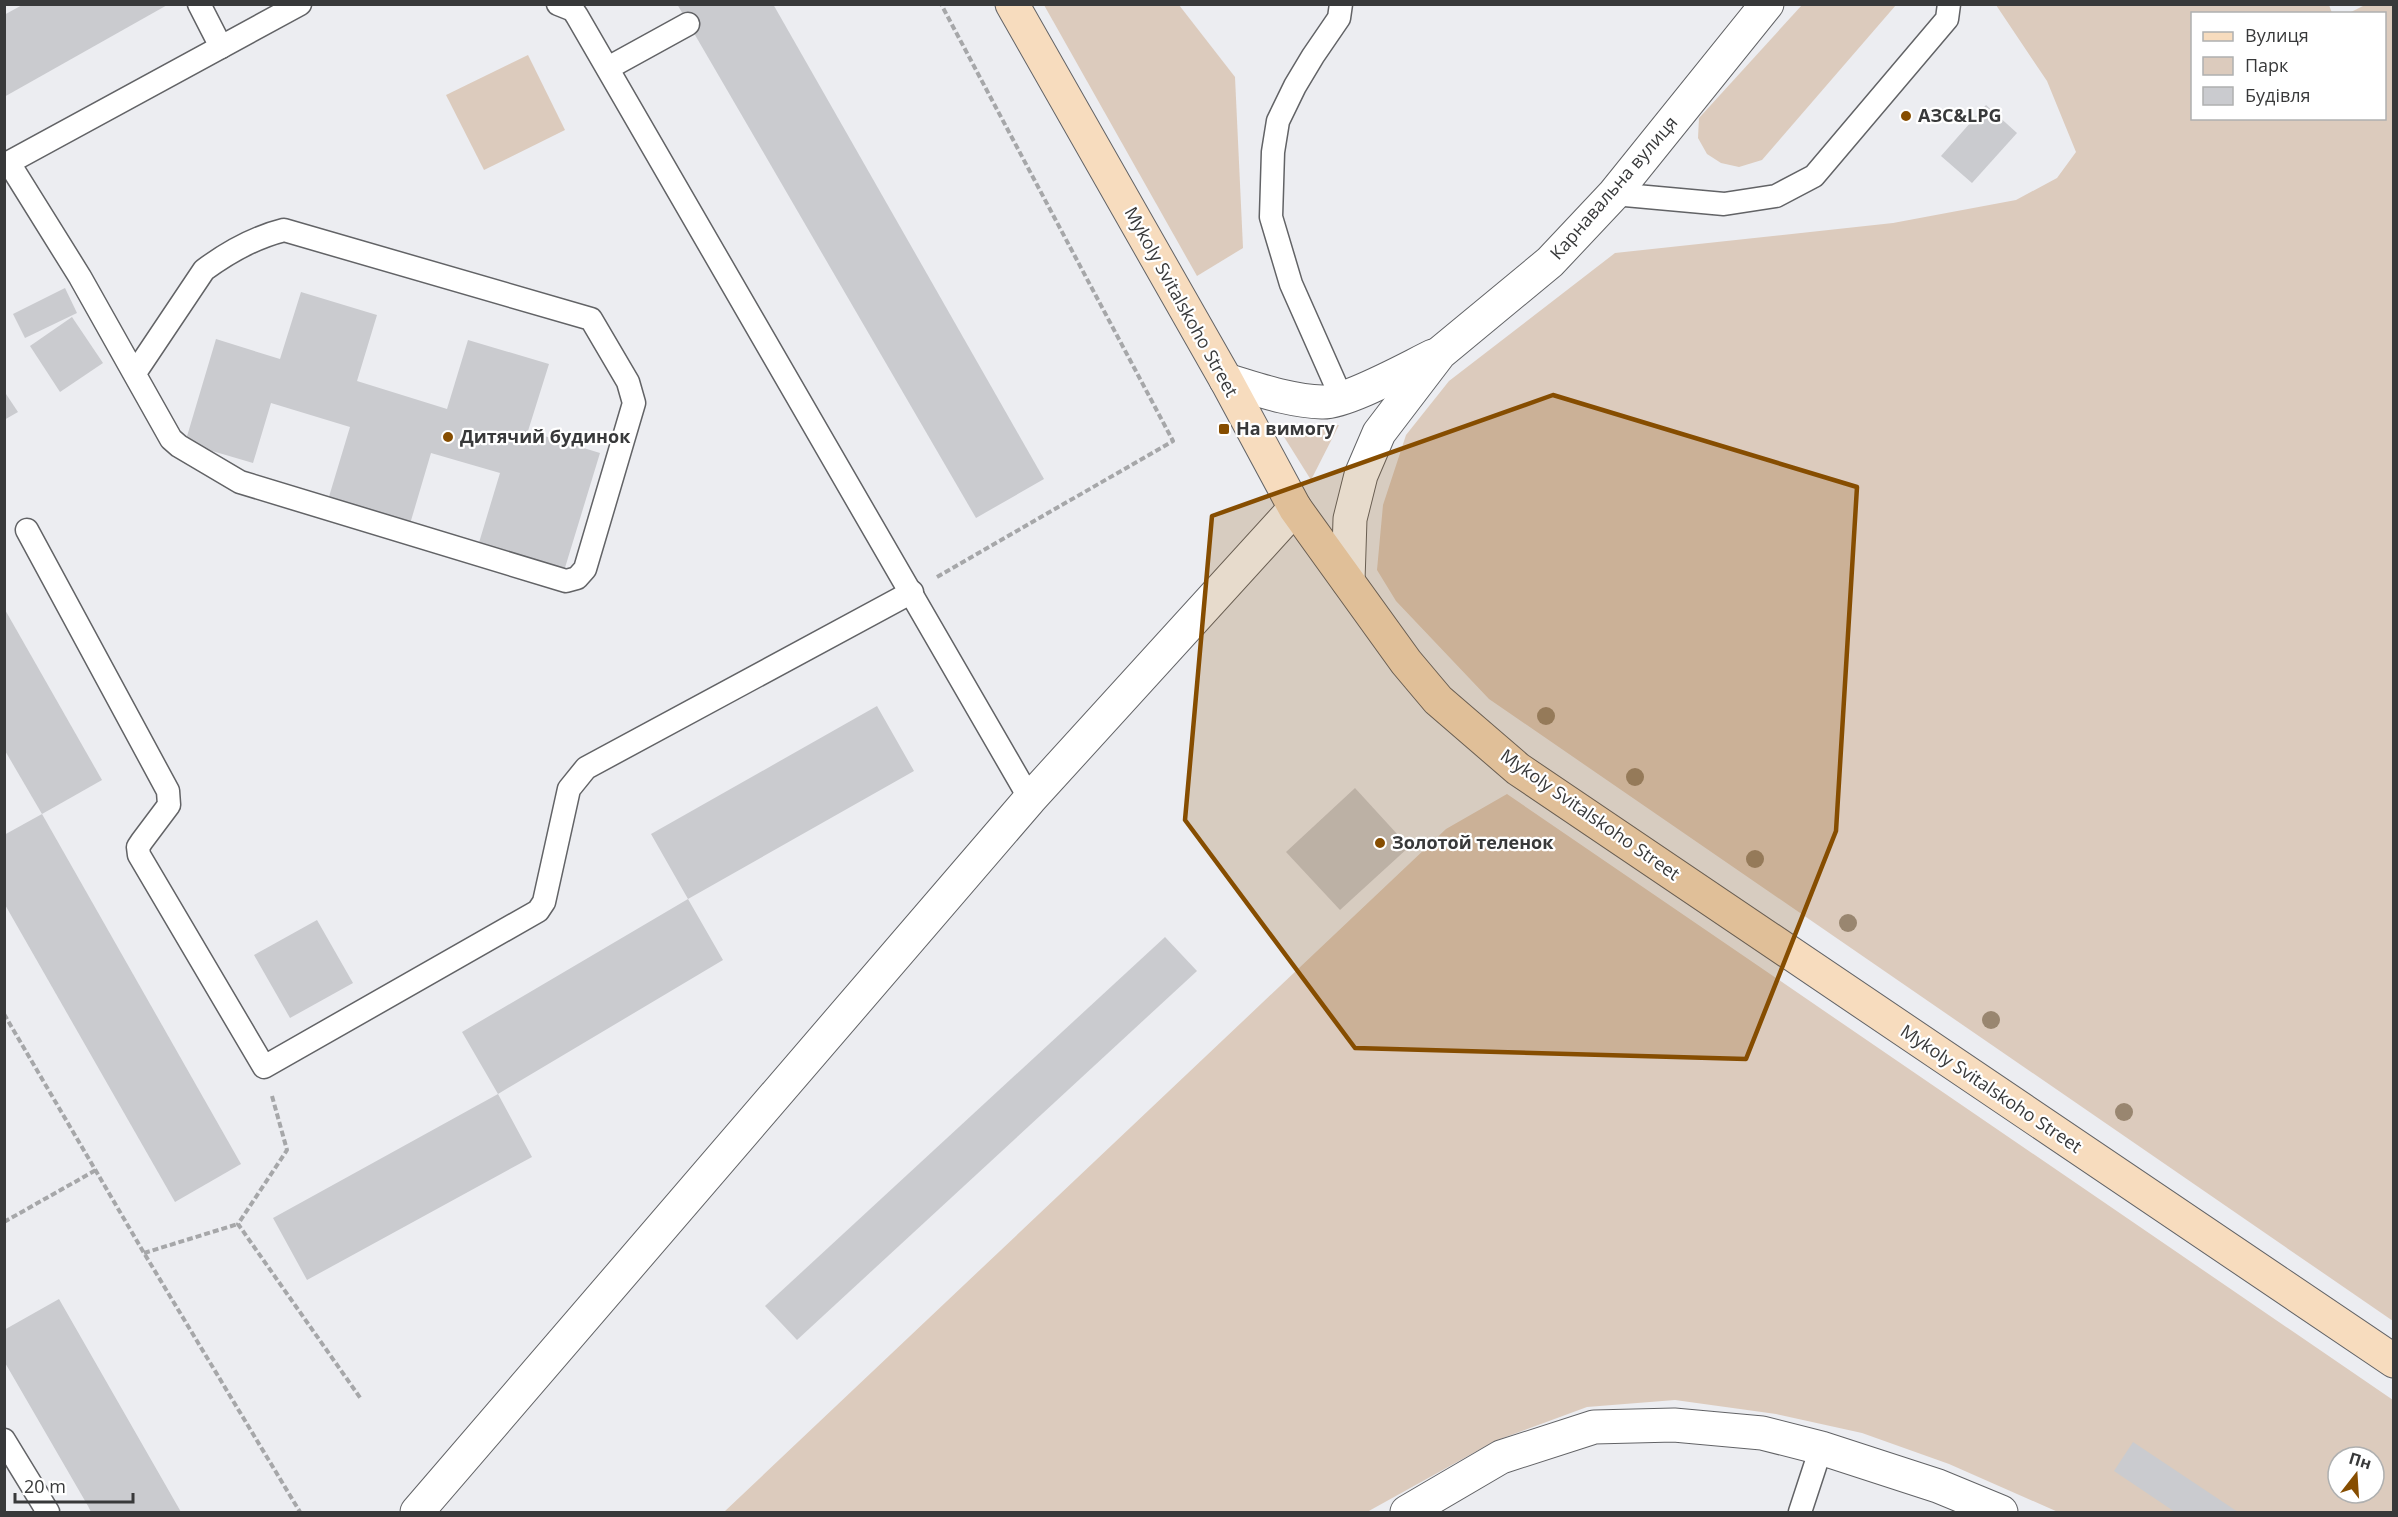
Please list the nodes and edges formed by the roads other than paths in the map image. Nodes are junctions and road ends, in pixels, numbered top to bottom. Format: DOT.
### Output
graph roads {
  1 [pos="199,4"];
  2 [pos="300,4"];
  3 [pos="558,4"];
  4 [pos="1012,4"];
  5 [pos="1341,4"];
  6 [pos="1767,4"];
  7 [pos="1949,4"];
  8 [pos="688,24"];
  9 [pos="221,47"];
  10 [pos="608,68"];
  11 [pos="7,164"];
  12 [pos="1614,194"];
  13 [pos="1440,353"];
  14 [pos="135,373"];
  15 [pos="1226,380"];
  16 [pos="1342,399"];
  17 [pos="1295,508"];
  18 [pos="27,530"];
  19 [pos="1348,581"];
  20 [pos="912,592"];
  21 [pos="1030,799"];
  22 [pos="2394,1361"];
  23 [pos="4,1440"];
  24 [pos="1821,1448"];
  25 [pos="48,1512"];
  26 [pos="417,1512"];
  27 [pos="1407,1512"];
  28 [pos="1800,1512"];
  29 [pos="2001,1512"];
  1 -- 9 [label="lane"];
  2 -- 9 [label="lane"];
  3 -- 10 [label="lane"];
  4 -- 15 [label="main road, Mykoly Svitalskoho Street"];
  5 -- 16 [label="lane"];
  6 -- 12 [label="street, Карнавальна вулиця"];
  7 -- 12 [label="lane"];
  8 -- 10 [label="lane"];
  9 -- 11 [label="lane"];
  10 -- 20 [label="lane"];
  11 -- 14 [label="lane"];
  12 -- 13 [label="street, Карнавальна вулиця"];
  13 -- 16 [label="street"];
  13 -- 19 [label="street"];
  14 -- 14 [label="lane"];
  15 -- 16 [label="street"];
  15 -- 17 [label="main road, Mykoly Svitalskoho Street"];
  17 -- 19 [label="main road, Mykoly Svitalskoho Street"];
  17 -- 21 [label="street"];
  18 -- 20 [label="lane"];
  19 -- 22 [label="main road, Mykoly Svitalskoho Street"];
  20 -- 21 [label="lane"];
  21 -- 26 [label="street"];
  23 -- 25 [label="lane"];
  24 -- 27 [label="street"];
  24 -- 28 [label="lane"];
  24 -- 29 [label="street"];
}
